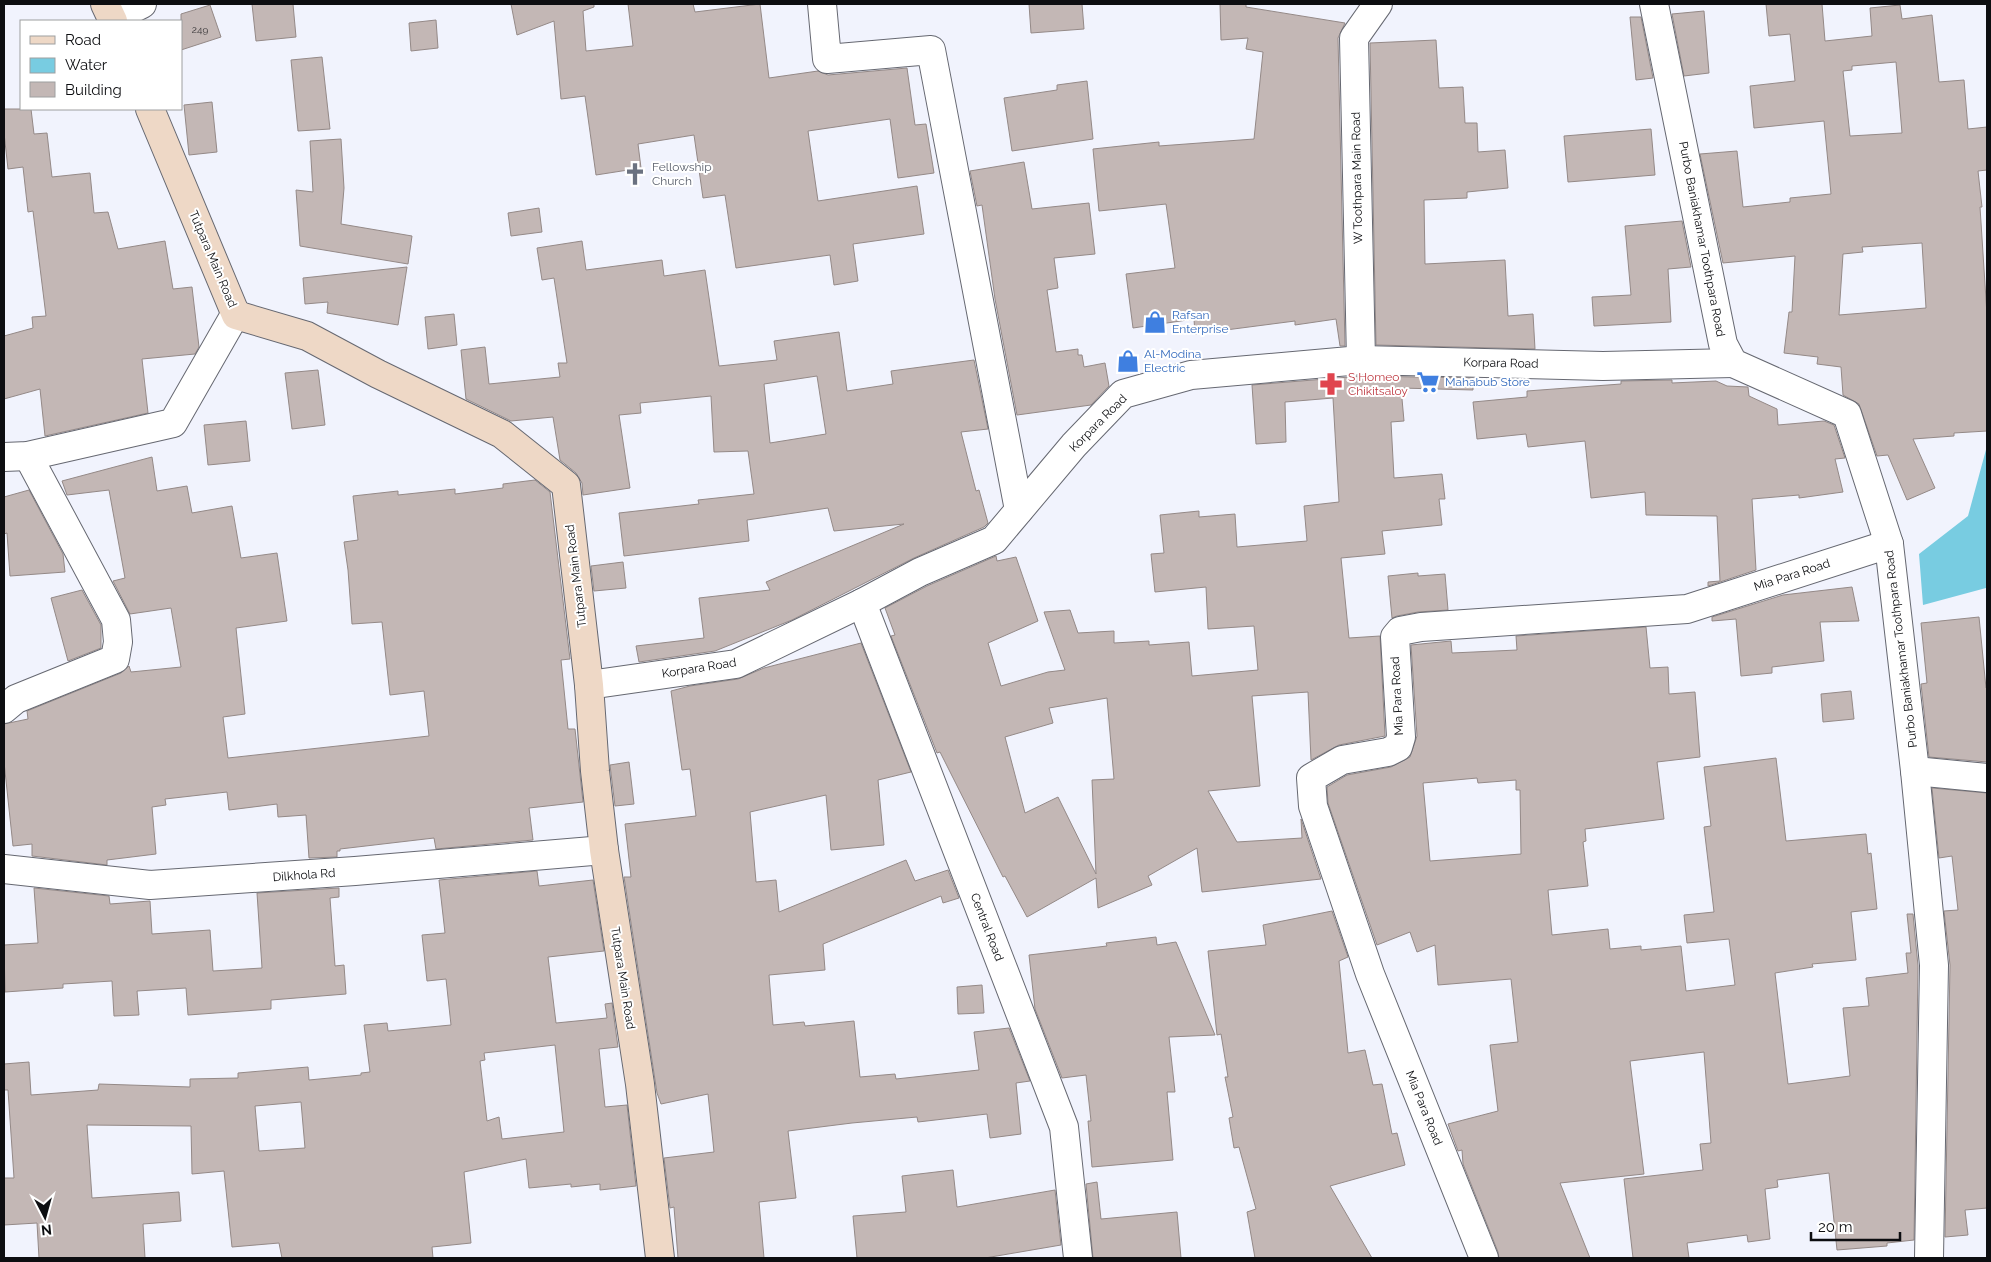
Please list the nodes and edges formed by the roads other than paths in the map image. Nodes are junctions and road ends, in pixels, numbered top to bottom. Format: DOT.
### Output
graph roads {
  1 [pos="142,4"];
  2 [pos="822,4"];
  3 [pos="1378,4"];
  4 [pos="1654,4"];
  5 [pos="110,15"];
  6 [pos="150,110"];
  7 [pos="236,313"];
  8 [pos="1361,360"];
  9 [pos="1733,363"];
  10 [pos="16,457"];
  11 [pos="1019,510"];
  12 [pos="1889,544"];
  13 [pos="862,604"];
  14 [pos="589,684"];
  15 [pos="4,709"];
  16 [pos="1915,770"];
  17 [pos="1987,778"];
  18 [pos="604,850"];
  19 [pos="4,869"];
  20 [pos="660,1258"];
  21 [pos="1078,1258"];
  22 [pos="1484,1258"];
  23 [pos="1929,1258"];
  1 -- 5 [label="street"];
  2 -- 11 [label="street"];
  3 -- 8 [label="street, W Toothpara Main Road"];
  4 -- 9 [label="street, Purbo Baniakhamar Toothpara Road"];
  6 -- 7 [label="street, Tutpara Main Road"];
  7 -- 10 [label="street"];
  7 -- 14 [label="street, Tutpara Main Road"];
  8 -- 9 [label="street, Korpara Road"];
  8 -- 11 [label="street, Korpara Road"];
  9 -- 12 [label="street, Purbo Baniakhamar Toothpara Road"];
  10 -- 15 [label="street"];
  11 -- 13 [label="street, Korpara Road"];
  12 -- 16 [label="street, Purbo Baniakhamar Toothpara Road"];
  12 -- 22 [label="street, Mia Para Road"];
  13 -- 14 [label="street, Korpara Road"];
  13 -- 21 [label="street, Central Road"];
  14 -- 18 [label="street, Tutpara Main Road"];
  16 -- 17 [label="street"];
  16 -- 23 [label="street, Purbo Baniakhamar Toothpara Road"];
  18 -- 19 [label="street, Dilkhola Rd"];
  18 -- 20 [label="street, Tutpara Main Road"];
}
